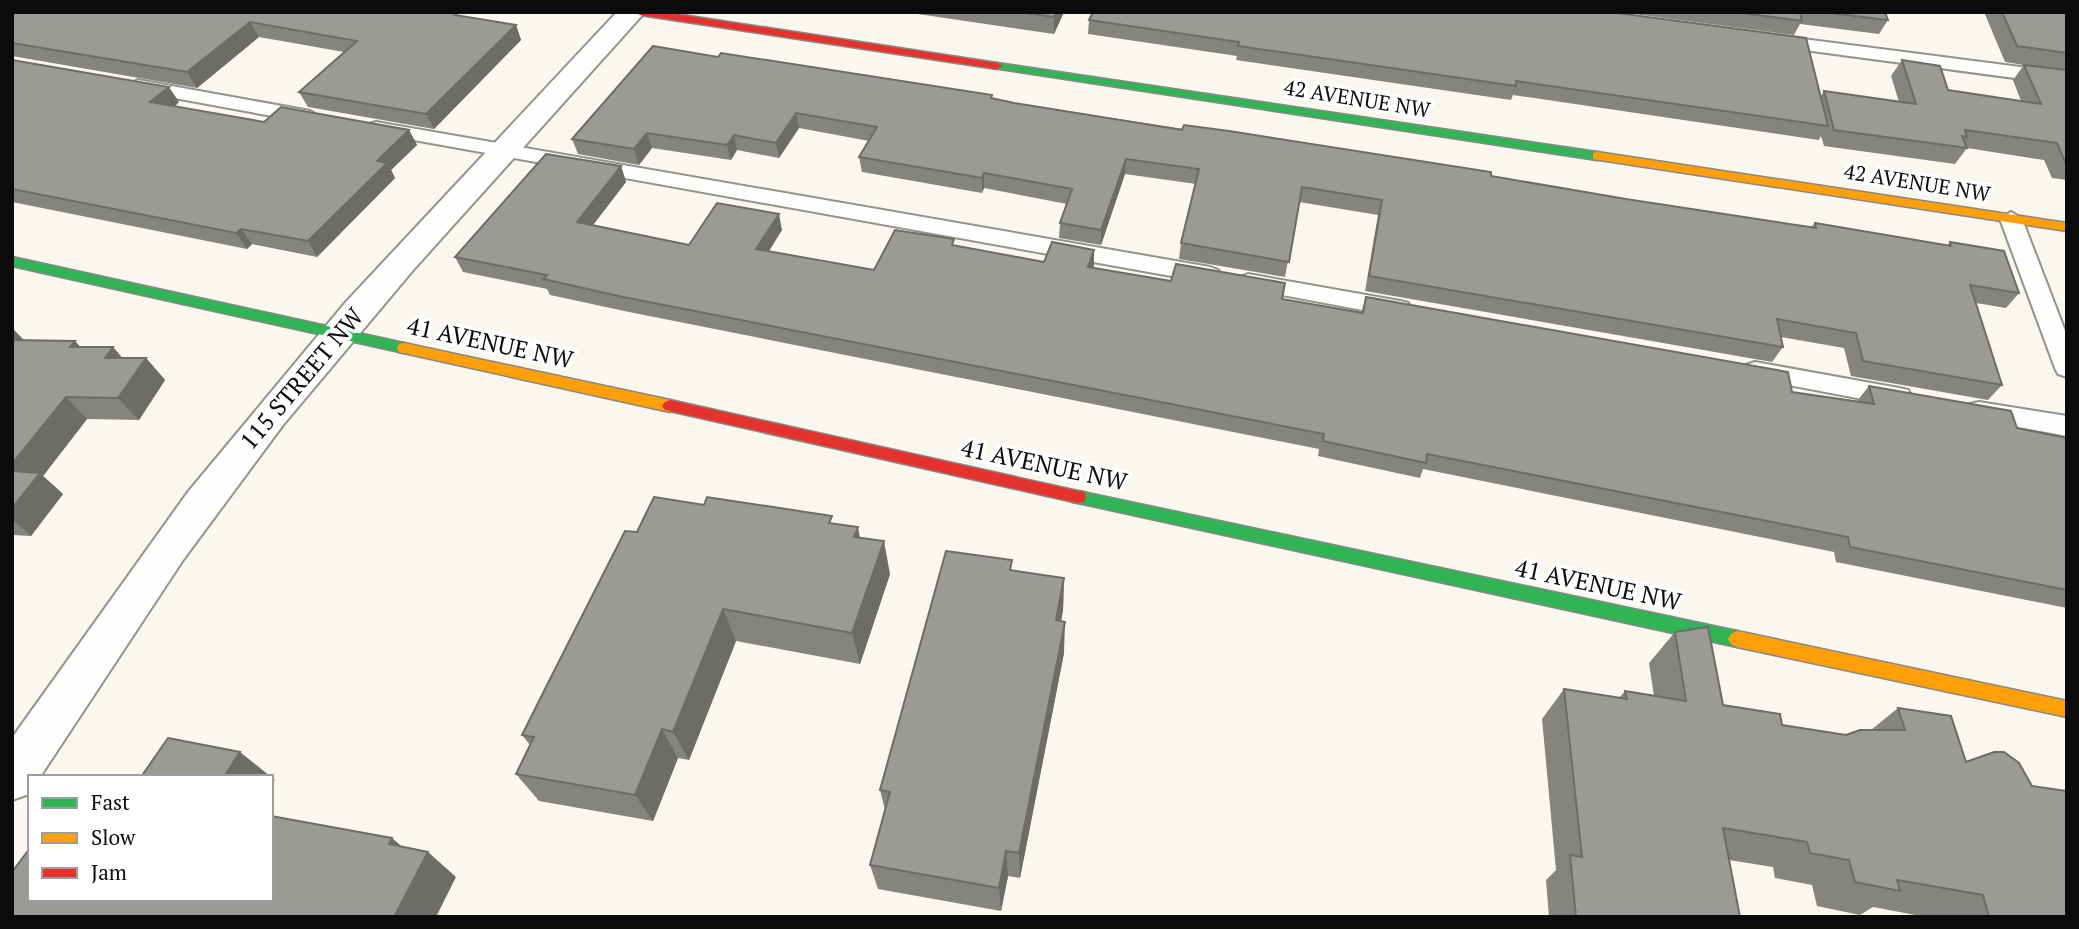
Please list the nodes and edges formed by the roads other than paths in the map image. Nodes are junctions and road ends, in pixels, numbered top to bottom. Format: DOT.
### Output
graph roads {
  1 [pos="632,12"];
  2 [pos="640,12"];
  3 [pos="1748,37"];
  4 [pos="2067,79"];
  5 [pos="121,83"];
  6 [pos="324,119"];
  7 [pos="351,124"];
  8 [pos="504,151"];
  9 [pos="2011,219"];
  10 [pos="2067,227"];
  11 [pos="12,261"];
  12 [pos="1425,313"];
  13 [pos="339,332"];
  14 [pos="2067,368"];
  15 [pos="1739,369"];
  16 [pos="1917,400"];
  17 [pos="1958,407"];
  18 [pos="2067,426"];
  19 [pos="2067,709"];
  20 [pos="12,778"];
  1 -- 8 [label="street, 115 STREET NW"];
  2 -- 9 [label="street, 42 AVENUE NW"];
  3 -- 4 [label="lane"];
  5 -- 6 [label="lane"];
  7 -- 8 [label="lane"];
  8 -- 12 [label="lane"];
  8 -- 13 [label="street, 115 STREET NW"];
  9 -- 10 [label="street, 42 AVENUE NW"];
  9 -- 14 [label="lane"];
  11 -- 13 [label="street, 41 AVENUE NW"];
  13 -- 19 [label="street, 41 AVENUE NW"];
  13 -- 20 [label="street, 115 STREET NW"];
  15 -- 16 [label="lane"];
  17 -- 18 [label="lane"];
}
